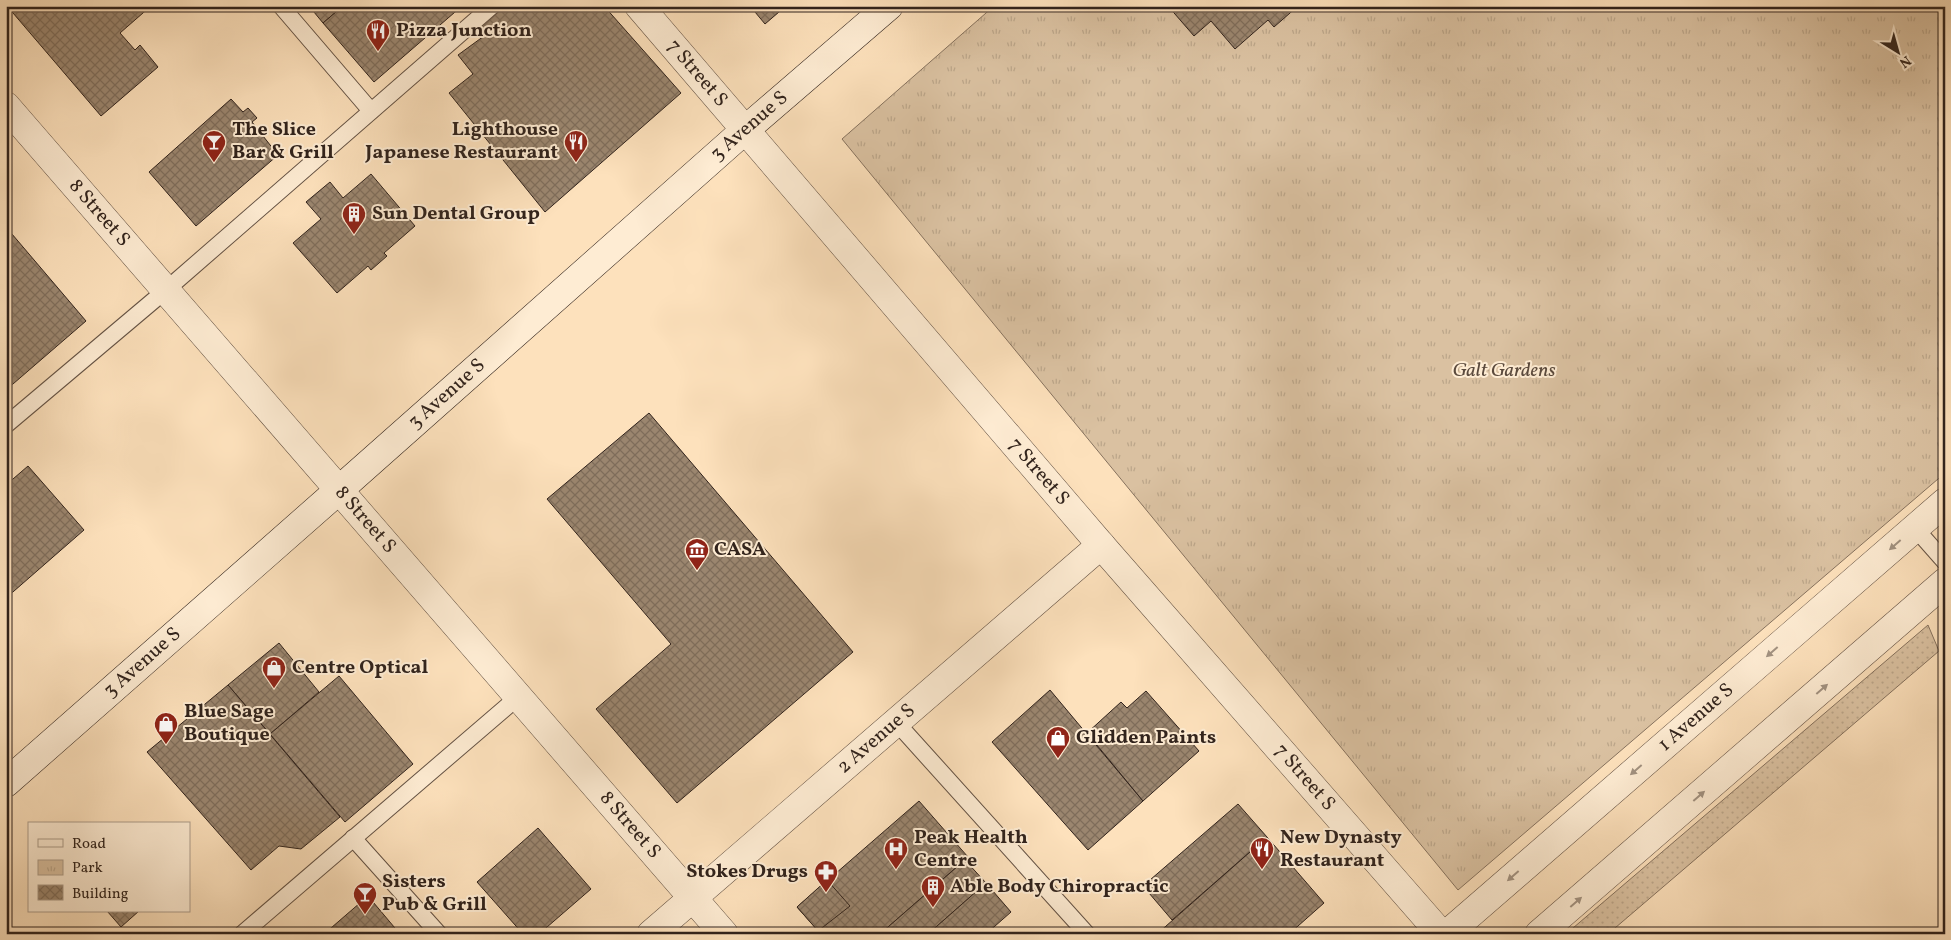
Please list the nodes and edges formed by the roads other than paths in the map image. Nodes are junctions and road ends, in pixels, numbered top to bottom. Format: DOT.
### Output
graph roads {
  1 [pos="281,6"];
  2 [pos="492,6"];
  3 [pos="639,6"];
  4 [pos="889,6"];
  5 [pos="6,106"];
  6 [pos="370,111"];
  7 [pos="745,130"];
  8 [pos="166,290"];
  9 [pos="6,425"];
  10 [pos="339,490"];
  11 [pos="1945,502"];
  12 [pos="1915,528"];
  13 [pos="1100,546"];
  14 [pos="1945,562"];
  15 [pos="1945,582"];
  16 [pos="518,696"];
  17 [pos="896,722"];
  18 [pos="6,783"];
  19 [pos="353,838"];
  20 [pos="693,898"];
  21 [pos="242,934"];
  22 [pos="439,934"];
  23 [pos="651,934"];
  24 [pos="724,934"];
  25 [pos="1087,934"];
  26 [pos="1441,934"];
  27 [pos="1446,934"];
  28 [pos="1539,934"];
  1 -- 6 [label="lane"];
  2 -- 6 [label="lane"];
  3 -- 7 [label="street, 7 Street S"];
  4 -- 7 [label="street, 3 Avenue S"];
  5 -- 8 [label="street, 8 Street S"];
  6 -- 8 [label="lane"];
  7 -- 10 [label="street, 3 Avenue S"];
  7 -- 13 [label="street, 7 Street S"];
  8 -- 9 [label="lane"];
  8 -- 10 [label="street, 8 Street S"];
  10 -- 16 [label="street, 8 Street S"];
  10 -- 18 [label="street, 3 Avenue S"];
  11 -- 12 [label="street, 1 Avenue S"];
  12 -- 14 [label="lane"];
  12 -- 27 [label="street, 1 Avenue S, one-way"];
  13 -- 17 [label="street, 2 Avenue S"];
  13 -- 26 [label="street, 7 Street S"];
  28 -- 15 [label="street, one-way"];
  16 -- 19 [label="lane"];
  16 -- 20 [label="street, 8 Street S"];
  17 -- 20 [label="street, 2 Avenue S"];
  17 -- 25 [label="lane"];
  19 -- 21 [label="lane"];
  19 -- 22 [label="lane"];
  20 -- 23 [label="street, 2 Avenue S"];
  20 -- 24 [label="street, 8 Street S"];
}
